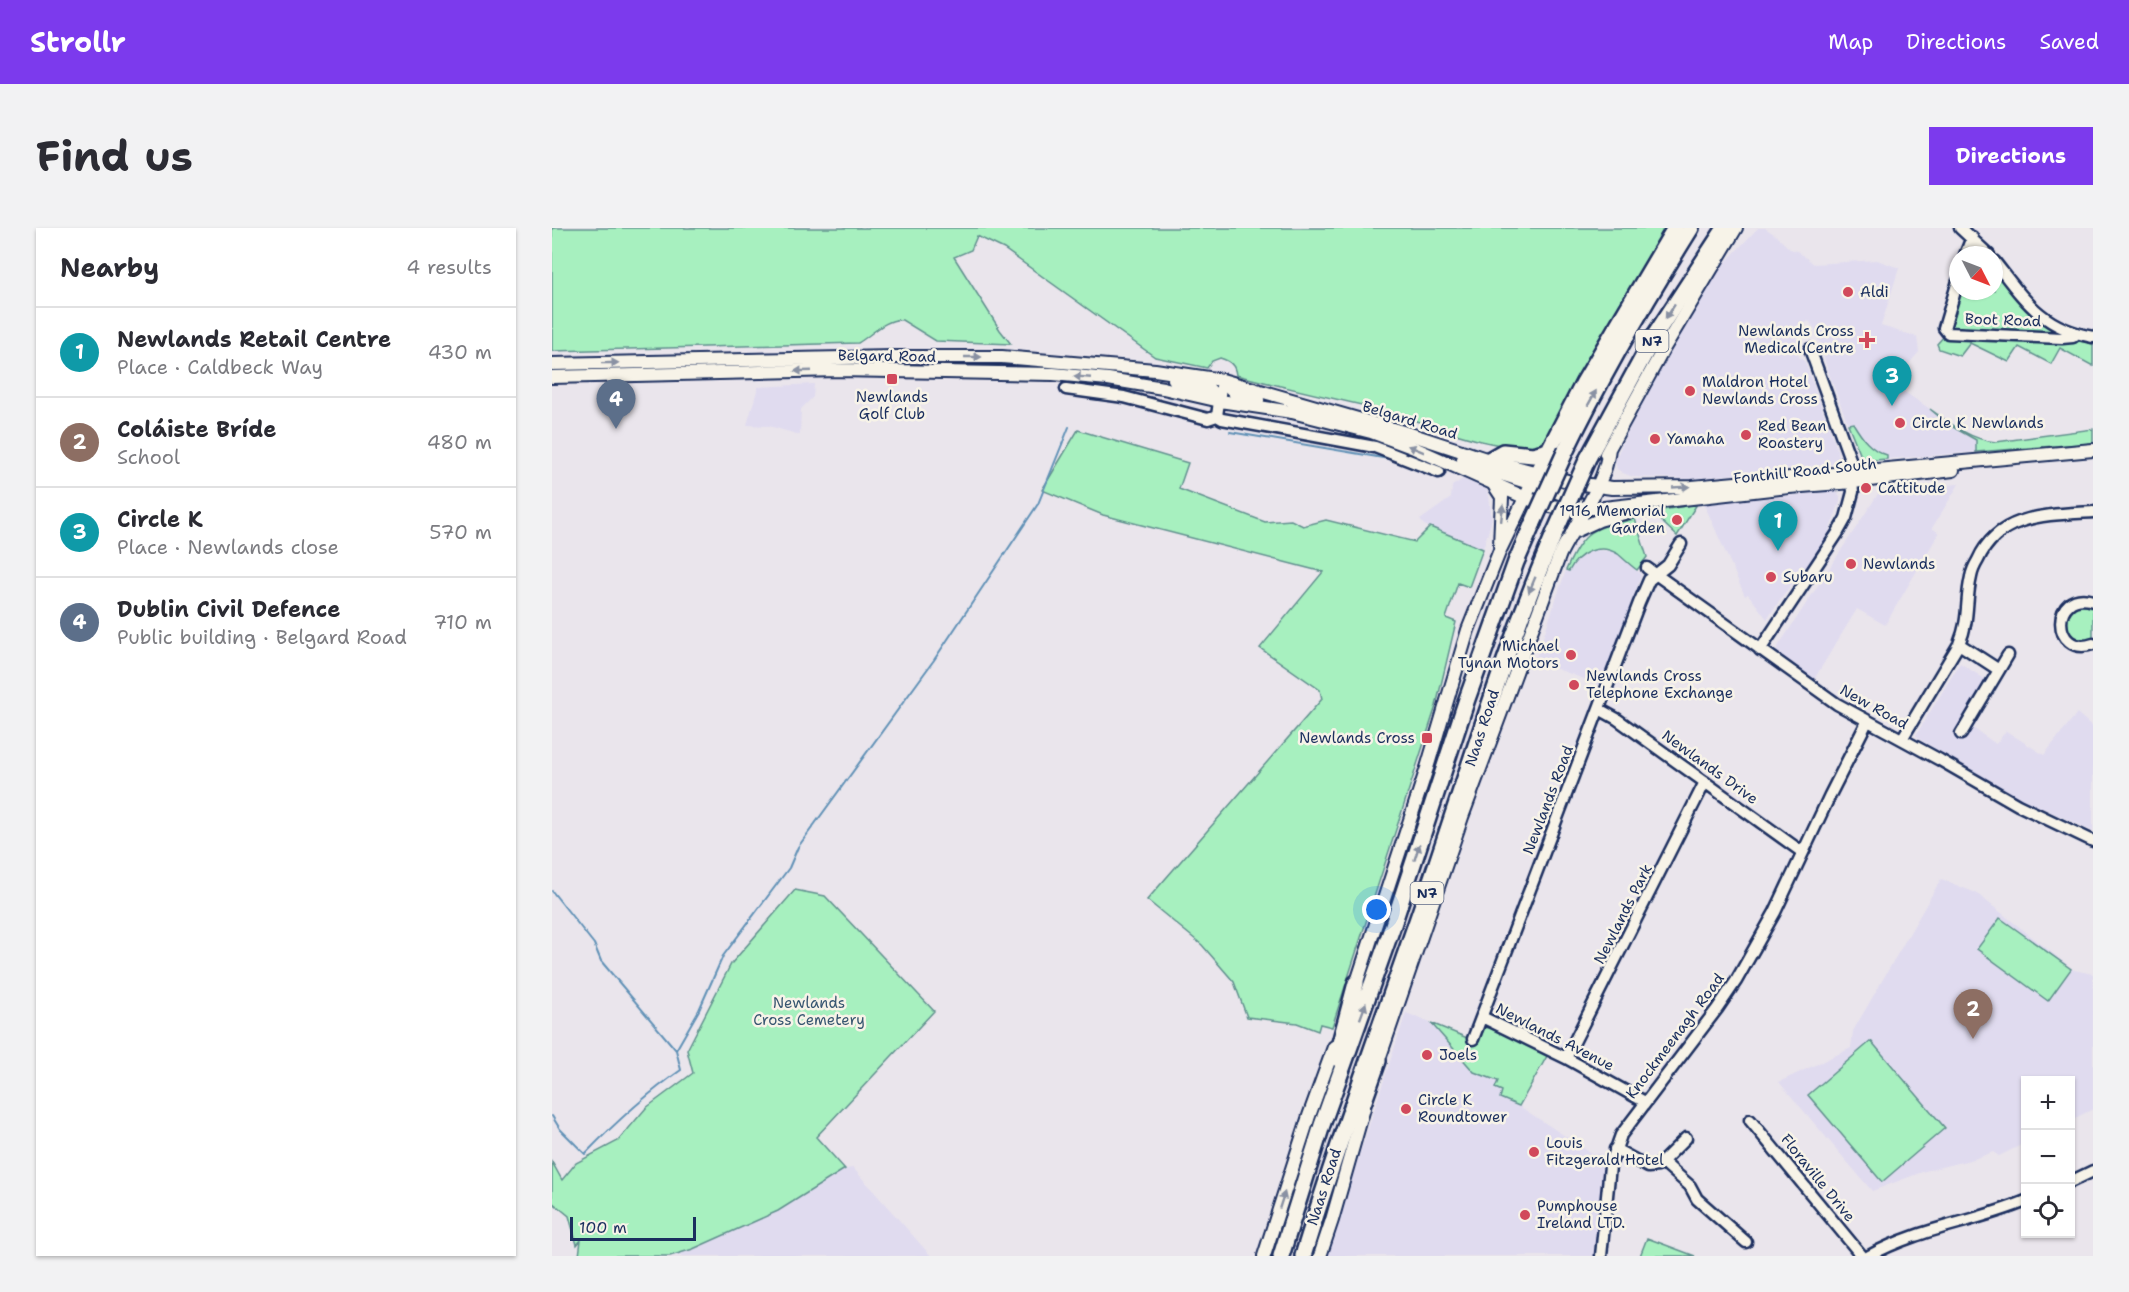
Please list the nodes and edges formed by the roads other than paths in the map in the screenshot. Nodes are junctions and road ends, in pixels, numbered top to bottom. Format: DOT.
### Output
graph roads {
  1 [pos="1675,228"];
  2 [pos="1691,228"];
  3 [pos="1725,228"];
  4 [pos="1736,228"];
  5 [pos="1960,228"];
  6 [pos="1972,237"];
  7 [pos="1968,246"];
  8 [pos="1980,246"];
  9 [pos="2003,273"];
  10 [pos="1952,300"];
  11 [pos="2076,334"];
  12 [pos="2093,337"];
  13 [pos="1810,349"];
  14 [pos="552,364"];
  15 [pos="567,364"];
  16 [pos="1155,370"];
  17 [pos="552,377"];
  18 [pos="566,377"];
  19 [pos="1222,380"];
  20 [pos="1066,389"];
  21 [pos="1220,401"];
  22 [pos="1292,412"];
  23 [pos="1217,416"];
  24 [pos="1426,440"];
  25 [pos="1609,448"];
  26 [pos="2093,450"];
  27 [pos="1548,451"];
  28 [pos="1489,460"];
  29 [pos="1605,468"];
  30 [pos="1439,472"];
  31 [pos="1852,477"];
  32 [pos="1535,478"];
  33 [pos="1489,481"];
  34 [pos="1593,486"];
  35 [pos="1622,488"];
  36 [pos="1526,498"];
  37 [pos="1666,501"];
  38 [pos="1579,508"];
  39 [pos="2093,512"];
  40 [pos="1563,533"];
  41 [pos="1681,544"];
  42 [pos="1500,550"];
  43 [pos="1651,571"];
  44 [pos="2093,601"];
  45 [pos="1959,644"];
  46 [pos="2093,644"];
  47 [pos="1760,650"];
  48 [pos="2008,655"];
  49 [pos="2000,670"];
  50 [pos="1599,709"];
  51 [pos="1868,722"];
  52 [pos="1961,734"];
  53 [pos="1902,739"];
  54 [pos="1705,782"];
  55 [pos="2093,841"];
  56 [pos="1802,852"];
  57 [pos="1356,983"];
  58 [pos="1482,1017"];
  59 [pos="1473,1039"];
  60 [pos="1566,1058"];
  61 [pos="1378,1062"];
  62 [pos="1645,1102"];
  63 [pos="1750,1120"];
  64 [pos="1322,1125"];
  65 [pos="1686,1138"];
  66 [pos="1615,1149"];
  67 [pos="1663,1162"];
  68 [pos="2093,1171"];
  69 [pos="2075,1180"];
  70 [pos="2021,1202"];
  71 [pos="1746,1242"];
  72 [pos="1601,1252"];
  73 [pos="1264,1256"];
  74 [pos="1281,1256"];
  75 [pos="1303,1256"];
  76 [pos="1320,1256"];
  77 [pos="1862,1256"];
  78 [pos="1869,1256"];
  1 -- 27 [label="highway"];
  64 -- 2 [label="highway, Naas Road / N7, one-way, bridge"];
  3 -- 40 [label="highway, Naas Road / N7, one-way, bridge"];
  4 -- 25 [label="main road"];
  5 -- 6 [label="street"];
  6 -- 7 [label="street"];
  6 -- 8 [label="street"];
  9 -- 11 [label="street, Boot Road"];
  10 -- 11 [label="street, Boot Road"];
  11 -- 12 [label="street, Boot Road"];
  13 -- 31 [label="street"];
  14 -- 15 [label="main road, Belgard Road"];
  15 -- 16 [label="main road, Belgard Road, one-way"];
  15 -- 18 [label="main road"];
  16 -- 19 [label="main road, Belgard Road"];
  16 -- 21 [label="main road, Belgard Road"];
  17 -- 18 [label="main road, Belgard Road"];
  21 -- 18 [label="main road, Belgard Road, one-way"];
  19 -- 21 [label="street"];
  19 -- 22 [label="main road, Belgard Road"];
  19 -- 24 [label="main road, Belgard Road"];
  20 -- 23 [label="street"];
  21 -- 22 [label="main road, Belgard Road"];
  21 -- 23 [label="street"];
  33 -- 22 [label="main road, Belgard Road, one-way"];
  23 -- 30 [label="street"];
  24 -- 28 [label="main road, Belgard Road"];
  24 -- 32 [label="main road"];
  25 -- 29 [label="main road"];
  25 -- 34 [label="main road"];
  26 -- 31 [label="main road, Fonthill Road South"];
  27 -- 28 [label="highway"];
  27 -- 32 [label="highway"];
  28 -- 32 [label="main road, Belgard Road"];
  29 -- 34 [label="main road"];
  29 -- 35 [label="main road"];
  35 -- 31 [label="main road, Fonthill Road South, one-way"];
  31 -- 37 [label="main road, Fonthill Road South"];
  31 -- 47 [label="street"];
  32 -- 34 [label="main road, Belgard Road"];
  32 -- 36 [label="main road"];
  32 -- 38 [label="main road"];
  33 -- 36 [label="main road, Belgard Road"];
  42 -- 33 [label="main road, one-way"];
  34 -- 35 [label="main road, Fonthill Road South"];
  34 -- 38 [label="main road, Naas Road"];
  36 -- 38 [label="main road, Belgard Road"];
  36 -- 42 [label="main road"];
  37 -- 38 [label="main road, Fonthill Road South"];
  37 -- 40 [label="main road"];
  38 -- 40 [label="main road, Naas Road"];
  39 -- 45 [label="street"];
  40 -- 61 [label="main road, Naas Road"];
  40 -- 75 [label="highway, Naas Road / N7, one-way"];
  41 -- 43 [label="street, Newlands Road"];
  42 -- 57 [label="main road"];
  43 -- 47 [label="street, New Road"];
  43 -- 50 [label="street, Newlands Road"];
  44 -- 46 [label="street"];
  45 -- 49 [label="street"];
  45 -- 53 [label="street"];
  47 -- 51 [label="street, New Road"];
  48 -- 49 [label="street"];
  49 -- 52 [label="street"];
  50 -- 54 [label="street, Newlands Drive"];
  50 -- 58 [label="street, Newlands Road"];
  51 -- 53 [label="street, New Road"];
  51 -- 56 [label="street, Knockmeenagh Road"];
  53 -- 55 [label="street, New Road"];
  54 -- 56 [label="street, Newlands Drive"];
  54 -- 60 [label="street, Newlands Park"];
  56 -- 62 [label="street, Knockmeenagh Road"];
  57 -- 64 [label="highway"];
  73 -- 57 [label="main road, one-way"];
  58 -- 59 [label="street, Newlands Road"];
  58 -- 60 [label="street, Newlands Avenue"];
  60 -- 62 [label="street, Newlands Avenue"];
  61 -- 75 [label="highway, N7"];
  61 -- 76 [label="main road, Naas Road"];
  62 -- 66 [label="street, Knockmeenagh Road"];
  63 -- 77 [label="street, Floraville Drive"];
  64 -- 74 [label="highway, Naas Road / N7"];
  65 -- 67 [label="street"];
  66 -- 67 [label="street"];
  66 -- 72 [label="street, Knockmeenagh Road"];
  67 -- 71 [label="street"];
  68 -- 69 [label="street"];
  70 -- 78 [label="street"];
}
